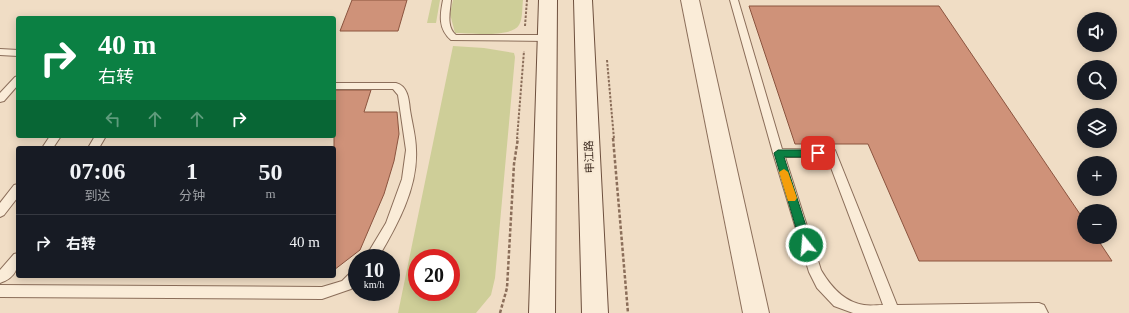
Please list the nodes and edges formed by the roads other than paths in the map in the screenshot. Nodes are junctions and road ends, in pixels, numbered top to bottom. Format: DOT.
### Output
graph roads {
  1 [pos="447,0"];
  2 [pos="548,0"];
  3 [pos="583,0"];
  4 [pos="690,0"];
  5 [pos="734,0"];
  6 [pos="547,38"];
  7 [pos="0,52"];
  8 [pos="16,53"];
  9 [pos="336,86"];
  10 [pos="9,88"];
  11 [pos="0,99"];
  12 [pos="778,153"];
  13 [pos="16,191"];
  14 [pos="0,212"];
  15 [pos="376,249"];
  16 [pos="16,261"];
  17 [pos="0,277"];
  18 [pos="348,283"];
  19 [pos="0,291"];
  20 [pos="892,310"];
  21 [pos="542,313"];
  22 [pos="595,313"];
  23 [pos="756,313"];
  24 [pos="1041,313"];
  1 -- 6 [label="lane"];
  2 -- 6 [label="main road"];
  3 -- 22 [label="main road, 申江路"];
  4 -- 23 [label="main road"];
  5 -- 12 [label="lane"];
  6 -- 21 [label="main road"];
  7 -- 8 [label="lane"];
  9 -- 15 [label="lane"];
  10 -- 11 [label="lane"];
  12 -- 20 [label="lane"];
  12 -- 20 [label="lane"];
  13 -- 14 [label="lane"];
  16 -- 17 [label="lane"];
  18 -- 19 [label="lane"];
  20 -- 24 [label="lane"];
}
